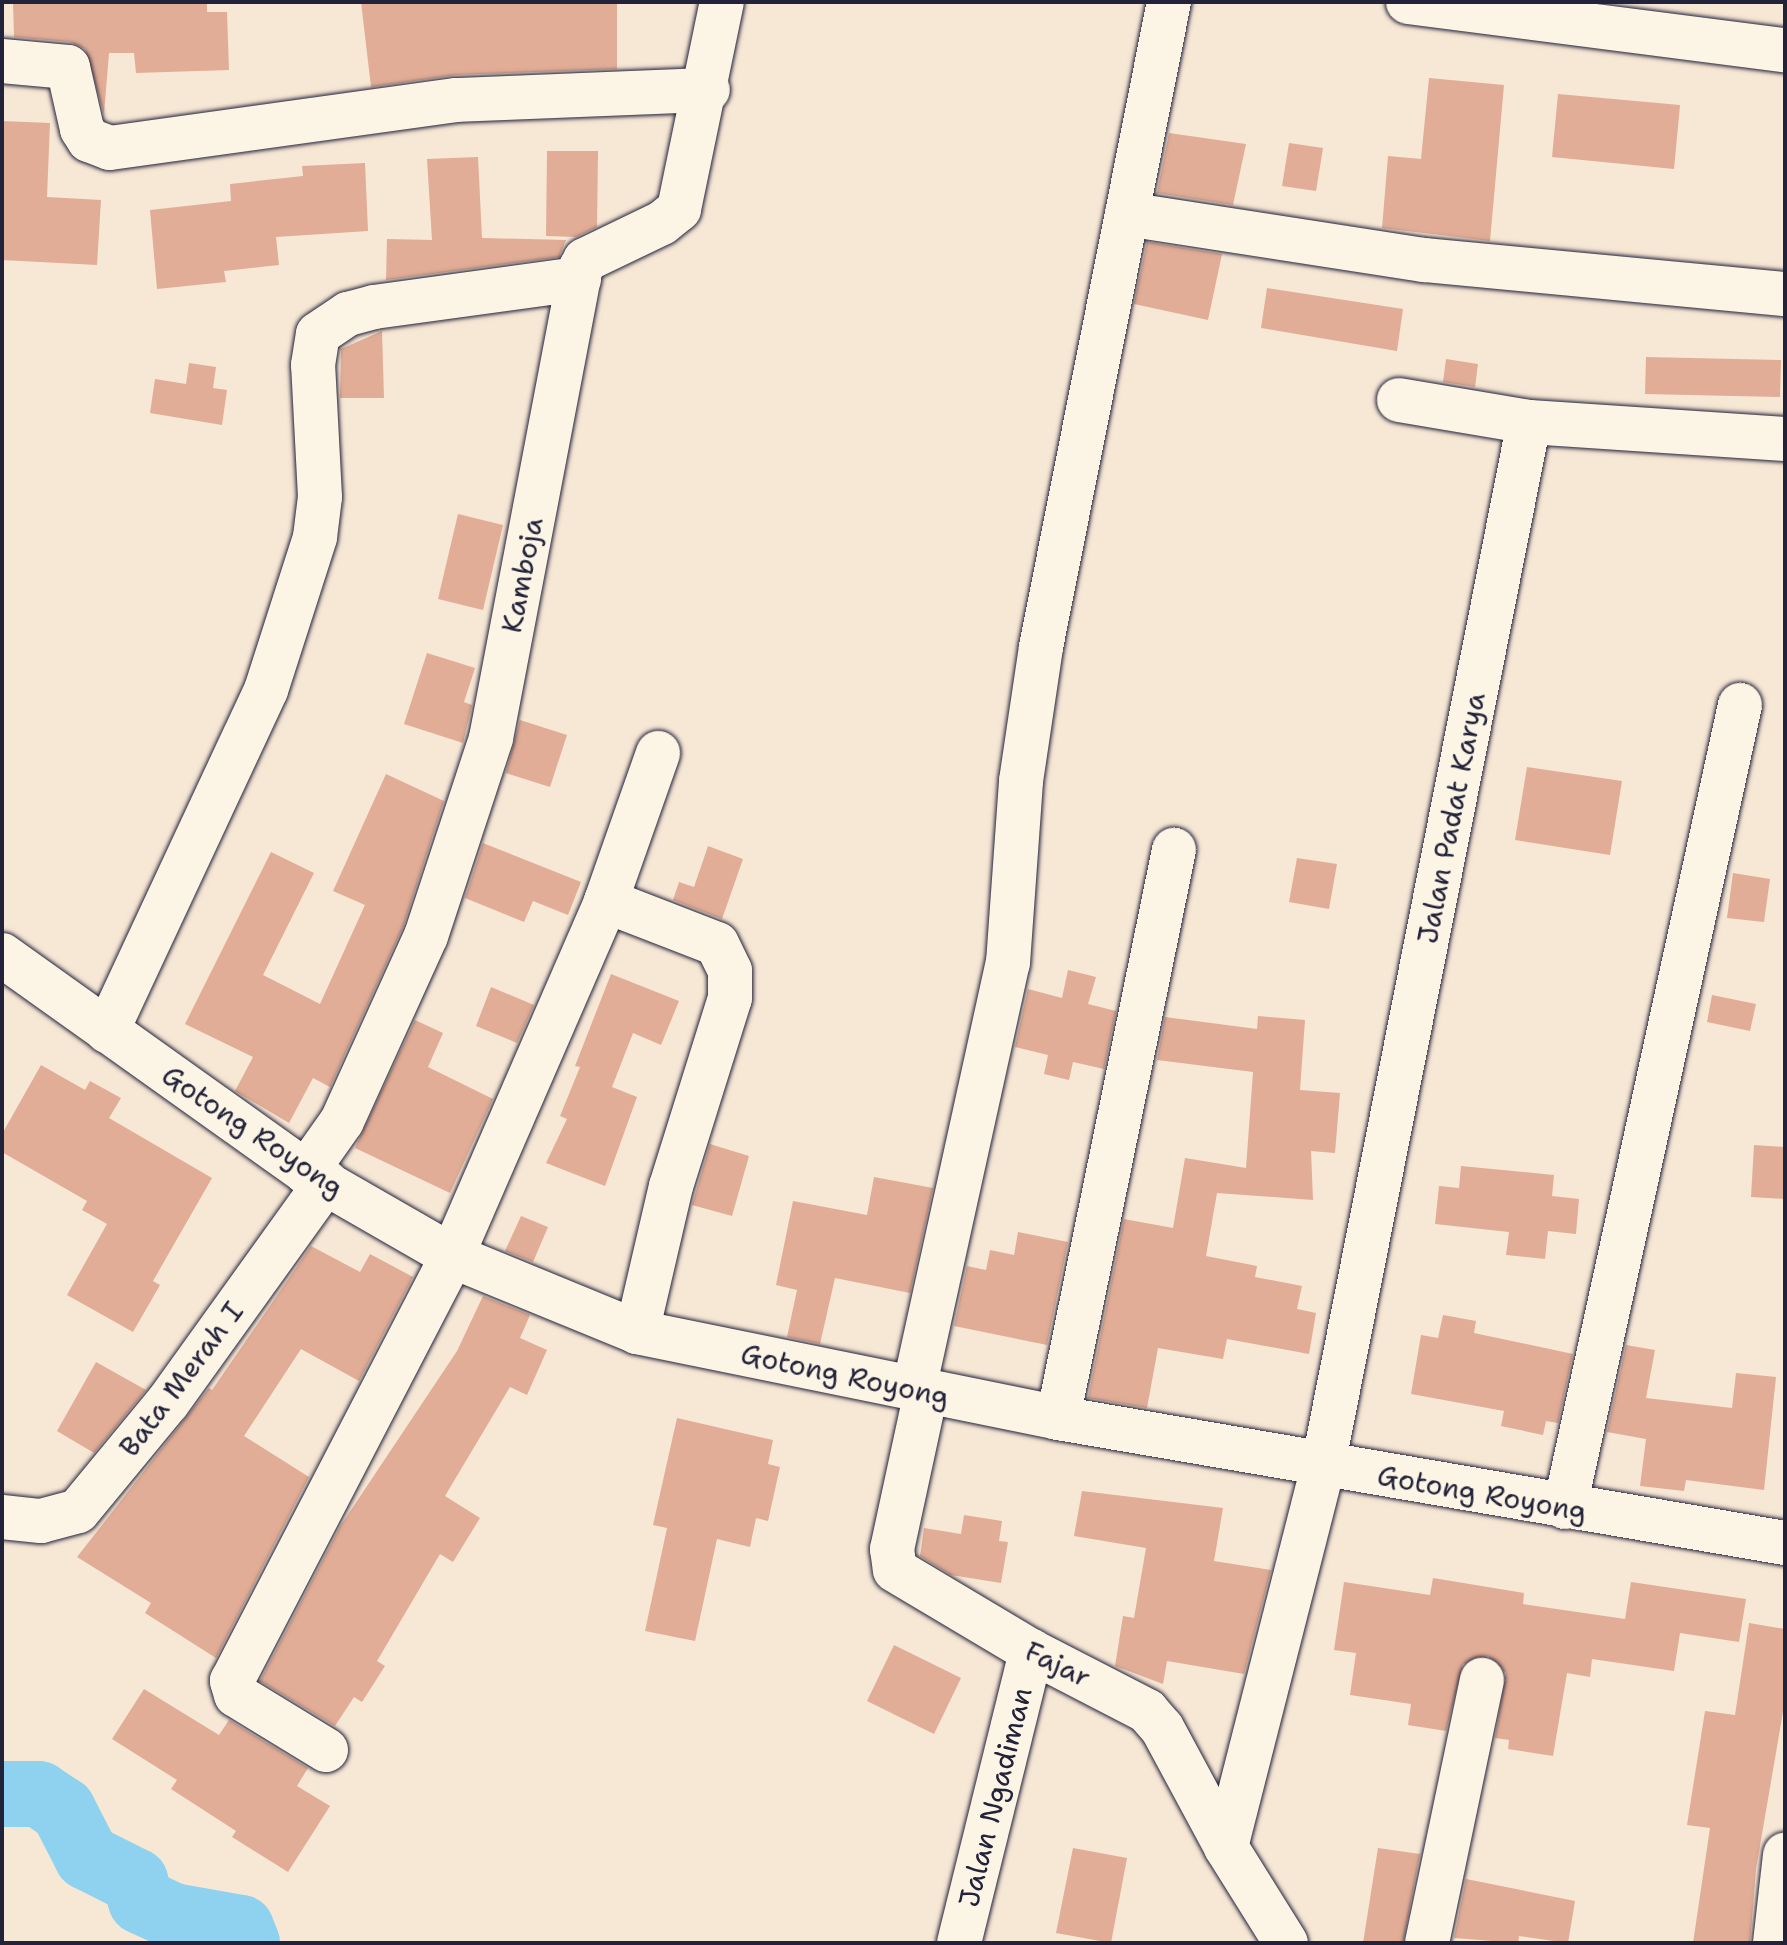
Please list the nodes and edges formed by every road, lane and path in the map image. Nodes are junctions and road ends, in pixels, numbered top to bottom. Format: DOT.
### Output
graph roads {
  1 [pos="722,2"];
  2 [pos="1169,2"];
  3 [pos="1408,2"];
  4 [pos="1785,50"];
  5 [pos="2,61"];
  6 [pos="708,90"];
  7 [pos="1127,214"];
  8 [pos="579,279"];
  9 [pos="1785,294"];
  10 [pos="1399,400"];
  11 [pos="1529,422"];
  12 [pos="1785,439"];
  13 [pos="1740,705"];
  14 [pos="658,753"];
  15 [pos="1174,850"];
  16 [pos="606,901"];
  17 [pos="2,955"];
  18 [pos="107,1031"];
  19 [pos="316,1177"];
  20 [pos="452,1256"];
  21 [pos="637,1332"];
  22 [pos="920,1391"];
  23 [pos="1058,1418"];
  24 [pos="1323,1466"];
  25 [pos="1565,1507"];
  26 [pos="2,1517"];
  27 [pos="1785,1543"];
  28 [pos="1031,1651"];
  29 [pos="1482,1680"];
  30 [pos="326,1750"];
  31 [pos="1226,1847"];
  32 [pos="1785,1855"];
  33 [pos="959,1943"];
  34 [pos="1286,1943"];
  35 [pos="1427,1943"];
  36 [pos="1775,1943"];
  1 -- 6 [label="street"];
  2 -- 7 [label="street"];
  3 -- 4 [label="street"];
  5 -- 6 [label="street"];
  6 -- 8 [label="street"];
  7 -- 9 [label="street"];
  7 -- 22 [label="street"];
  8 -- 18 [label="street"];
  8 -- 19 [label="street, Kamboja"];
  10 -- 11 [label="street"];
  11 -- 12 [label="street"];
  11 -- 24 [label="street, Jalan Padat Karya"];
  13 -- 25 [label="street"];
  14 -- 16 [label="street"];
  15 -- 23 [label="street"];
  16 -- 20 [label="street"];
  16 -- 21 [label="street"];
  17 -- 18 [label="street, Gotong Royong"];
  18 -- 19 [label="street, Gotong Royong"];
  19 -- 20 [label="street, Gotong Royong"];
  19 -- 26 [label="street, Bata Merah I"];
  20 -- 21 [label="street, Gotong Royong"];
  20 -- 30 [label="street"];
  21 -- 22 [label="street, Gotong Royong"];
  22 -- 23 [label="street, Gotong Royong"];
  22 -- 28 [label="street, Fajar"];
  23 -- 24 [label="street, Gotong Royong"];
  24 -- 25 [label="street, Gotong Royong"];
  24 -- 31 [label="street, Jalan Padat Karya"];
  25 -- 27 [label="street, Gotong Royong"];
  28 -- 31 [label="street, Fajar"];
  28 -- 33 [label="street, Jalan Ngadiman"];
  29 -- 35 [label="street"];
  31 -- 34 [label="street, Fajar"];
  32 -- 36 [label="street"];
}
